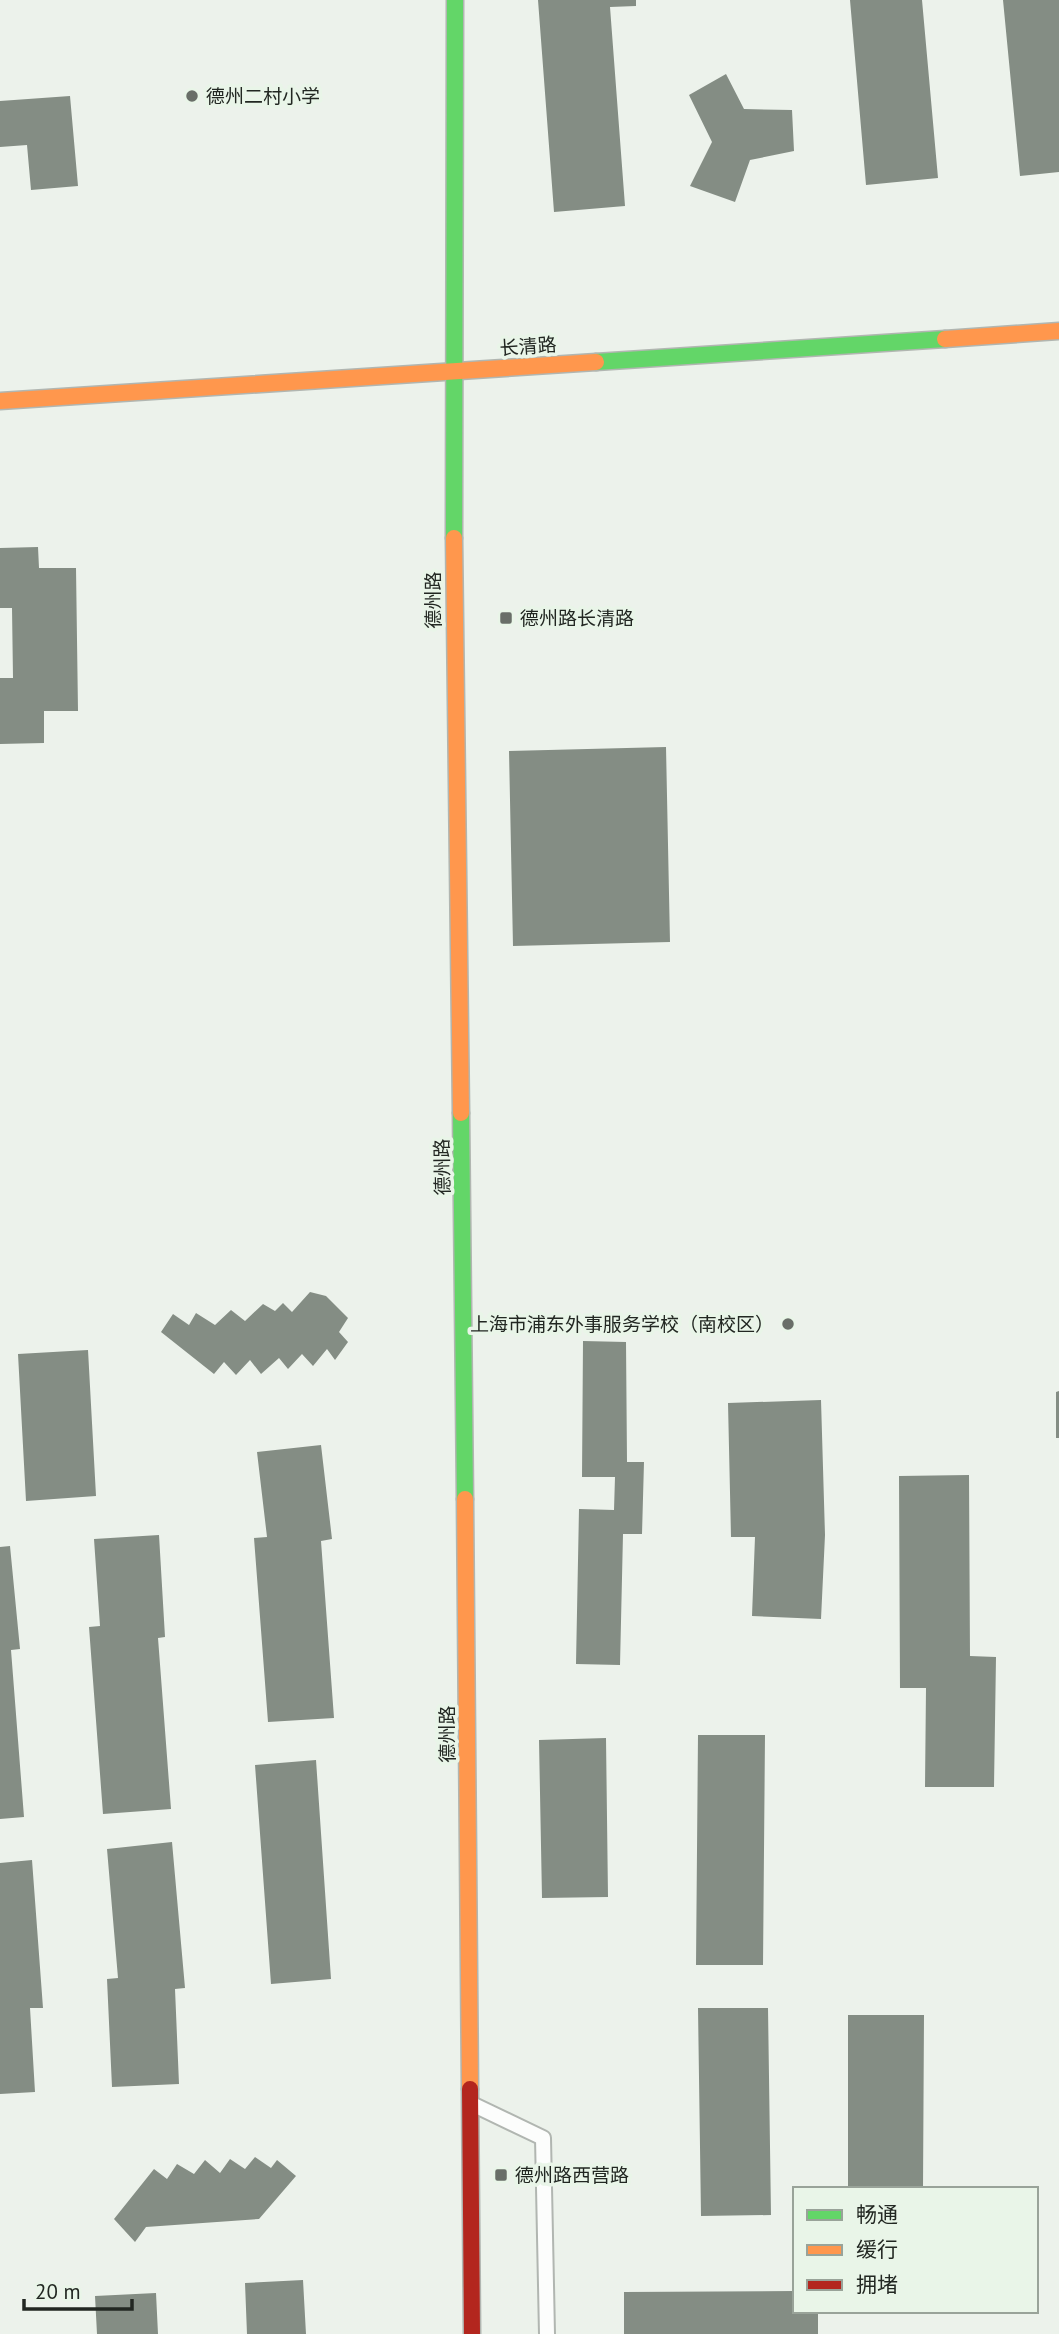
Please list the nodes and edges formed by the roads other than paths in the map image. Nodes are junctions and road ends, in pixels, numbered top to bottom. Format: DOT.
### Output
graph roads {
  1 [pos="455,0"];
  2 [pos="1059,331"];
  3 [pos="457,372"];
  4 [pos="0,401"];
  5 [pos="471,2104"];
  6 [pos="472,2334"];
  7 [pos="547,2334"];
  1 -- 3 [label="street, 德州路"];
  2 -- 3 [label="street, 长清路"];
  3 -- 4 [label="street, 长清路"];
  3 -- 5 [label="street, 德州路"];
  5 -- 6 [label="street, 德州路"];
  5 -- 7 [label="lane"];
}
